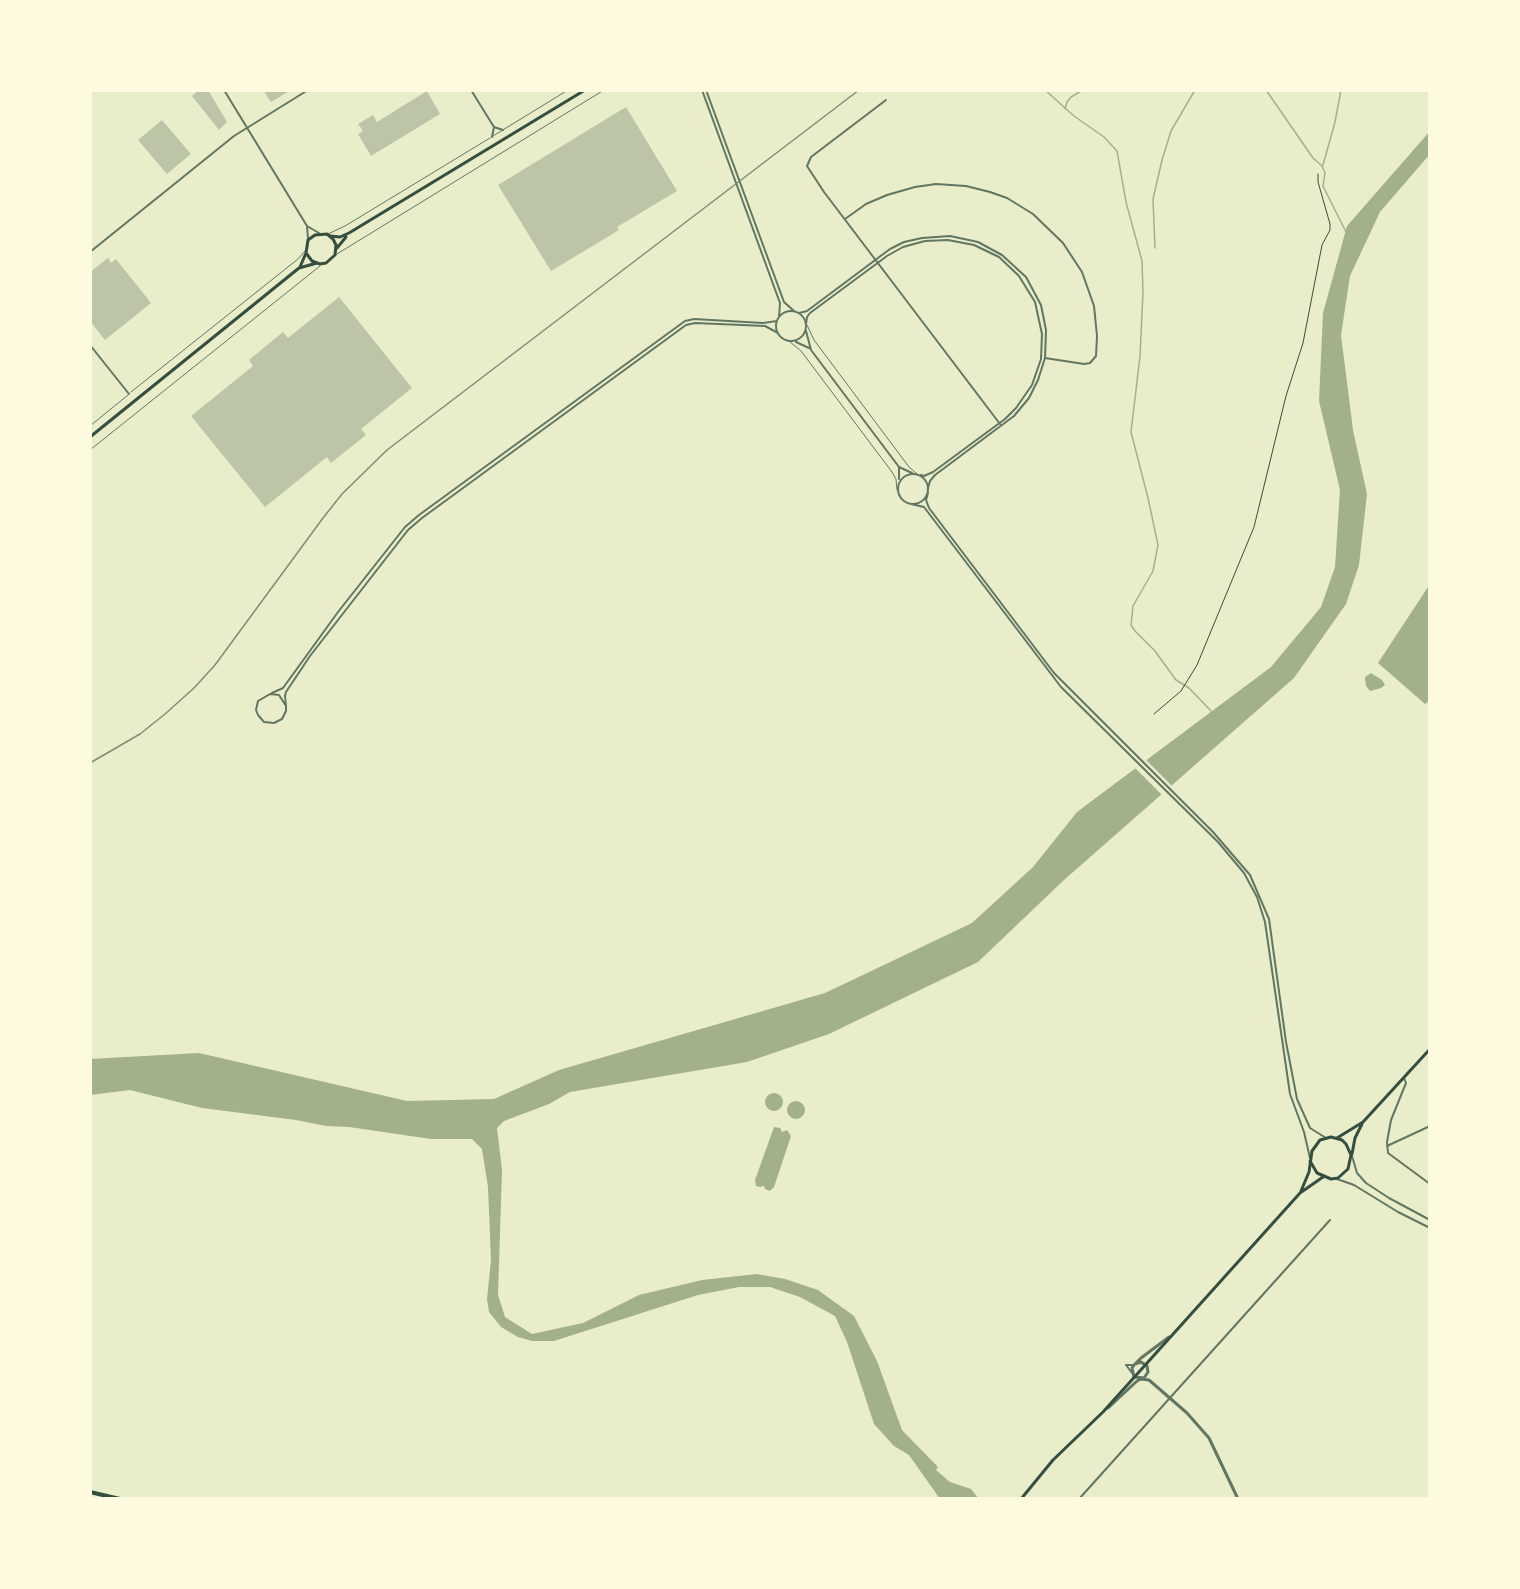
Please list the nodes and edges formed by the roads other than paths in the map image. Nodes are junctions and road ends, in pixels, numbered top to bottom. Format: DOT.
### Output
graph roads {
  1 [pos="224,90"];
  2 [pos="308,90"];
  3 [pos="471,90"];
  4 [pos="568,90"];
  5 [pos="585,90"];
  6 [pos="604,90"];
  7 [pos="704,90"];
  8 [pos="885,100"];
  9 [pos="247,127"];
  10 [pos="494,127"];
  11 [pos="503,130"];
  12 [pos="492,137"];
  13 [pos="742,196"];
  14 [pos="845,219"];
  15 [pos="308,226"];
  16 [pos="319,233"];
  17 [pos="349,233"];
  18 [pos="328,235"];
  19 [pos="308,240"];
  20 [pos="337,248"];
  21 [pos="306,251"];
  22 [pos="90,252"];
  23 [pos="335,255"];
  24 [pos="877,260"];
  25 [pos="317,263"];
  26 [pos="323,264"];
  27 [pos="299,268"];
  28 [pos="794,311"];
  29 [pos="799,313"];
  30 [pos="778,319"];
  31 [pos="807,324"];
  32 [pos="806,331"];
  33 [pos="778,333"];
  34 [pos="789,341"];
  35 [pos="794,341"];
  36 [pos="90,345"];
  37 [pos="811,350"];
  38 [pos="1045,358"];
  39 [pos="129,394"];
  40 [pos="1001,424"];
  41 [pos="90,426"];
  42 [pos="90,437"];
  43 [pos="90,450"];
  44 [pos="899,467"];
  45 [pos="912,473"];
  46 [pos="917,474"];
  47 [pos="921,475"];
  48 [pos="899,481"];
  49 [pos="928,488"];
  50 [pos="897,490"];
  51 [pos="928,493"];
  52 [pos="911,504"];
  53 [pos="270,693"];
  54 [pos="286,706"];
  55 [pos="1199,821"];
  56 [pos="1284,1042"];
  57 [pos="1430,1049"];
  58 [pos="1404,1078"];
  59 [pos="1363,1122"];
  60 [pos="1430,1125"];
  61 [pos="1326,1138"];
  62 [pos="1336,1138"];
  63 [pos="1387,1146"];
  64 [pos="1351,1156"];
  65 [pos="1310,1160"];
  66 [pos="1323,1177"];
  67 [pos="1331,1179"];
  68 [pos="1430,1184"];
  69 [pos="1300,1192"];
  70 [pos="1330,1220"];
  71 [pos="1430,1220"];
  72 [pos="1430,1228"];
  73 [pos="1172,1334"];
  74 [pos="1135,1364"];
  75 [pos="1145,1364"];
  76 [pos="1148,1372"];
  77 [pos="1133,1375"];
  78 [pos="1141,1379"];
  79 [pos="1149,1380"];
  80 [pos="1170,1398"];
  81 [pos="1102,1412"];
  82 [pos="90,1492"];
  83 [pos="1021,1498"];
  84 [pos="120,1499"];
  85 [pos="1079,1499"];
  86 [pos="1238,1499"];
  1 -- 9 [label="street"];
  2 -- 9 [label="street"];
  3 -- 10 [label="street"];
  4 -- 11 [label="lane"];
  5 -- 17 [label="main road"];
  6 -- 23 [label="lane"];
  7 -- 13 [label="street"];
  8 -- 14 [label="street"];
  9 -- 15 [label="street"];
  9 -- 22 [label="street"];
  10 -- 11 [label="street"];
  10 -- 12 [label="street"];
  11 -- 12 [label="lane"];
  12 -- 18 [label="lane"];
  13 -- 28 [label="street"];
  13 -- 30 [label="street"];
  14 -- 24 [label="street"];
  14 -- 38 [label="street"];
  15 -- 16 [label="street"];
  15 -- 19 [label="street"];
  16 -- 18 [label="main road"];
  16 -- 19 [label="main road"];
  17 -- 18 [label="main road"];
  17 -- 20 [label="main road"];
  18 -- 20 [label="main road"];
  19 -- 21 [label="main road"];
  20 -- 23 [label="main road"];
  21 -- 25 [label="main road"];
  21 -- 27 [label="main road"];
  21 -- 39 [label="lane"];
  23 -- 26 [label="main road"];
  24 -- 29 [label="street"];
  24 -- 31 [label="street"];
  24 -- 38 [label="street"];
  24 -- 40 [label="street"];
  24 -- 40 [label="street"];
  25 -- 26 [label="main road"];
  25 -- 27 [label="main road"];
  26 -- 43 [label="lane"];
  27 -- 42 [label="main road"];
  28 -- 29 [label="street"];
  28 -- 30 [label="street"];
  29 -- 31 [label="street"];
  30 -- 33 [label="street"];
  30 -- 53 [label="street"];
  31 -- 32 [label="street"];
  31 -- 46 [label="lane"];
  32 -- 35 [label="street"];
  32 -- 37 [label="street"];
  33 -- 34 [label="street"];
  33 -- 54 [label="street"];
  34 -- 35 [label="street"];
  34 -- 50 [label="lane"];
  35 -- 37 [label="street"];
  36 -- 39 [label="street"];
  37 -- 44 [label="street"];
  38 -- 40 [label="street"];
  39 -- 41 [label="lane"];
  40 -- 47 [label="street"];
  40 -- 49 [label="street"];
  44 -- 45 [label="street"];
  44 -- 48 [label="street"];
  45 -- 46 [label="street"];
  45 -- 48 [label="street"];
  46 -- 47 [label="street"];
  47 -- 49 [label="street"];
  48 -- 50 [label="street"];
  49 -- 51 [label="street"];
  50 -- 52 [label="street"];
  51 -- 52 [label="street"];
  51 -- 55 [label="street"];
  52 -- 55 [label="street"];
  53 -- 54 [label="street"];
  53 -- 54 [label="street"];
  55 -- 56 [label="street"];
  56 -- 61 [label="street"];
  56 -- 65 [label="street"];
  57 -- 58 [label="main road"];
  58 -- 59 [label="main road"];
  58 -- 63 [label="street"];
  59 -- 62 [label="main road"];
  59 -- 64 [label="main road"];
  60 -- 63 [label="street"];
  61 -- 62 [label="main road"];
  61 -- 65 [label="main road"];
  62 -- 64 [label="main road"];
  63 -- 68 [label="street"];
  64 -- 67 [label="main road"];
  64 -- 71 [label="street"];
  65 -- 66 [label="main road"];
  65 -- 69 [label="main road"];
  66 -- 67 [label="main road"];
  66 -- 69 [label="main road"];
  67 -- 72 [label="street"];
  69 -- 73 [label="main road"];
  70 -- 80 [label="street"];
  73 -- 74 [label="street"];
  73 -- 75 [label="main road"];
  74 -- 75 [label="street"];
  74 -- 77 [label="street"];
  74 -- 77 [label="street"];
  75 -- 76 [label="street"];
  75 -- 77 [label="main road"];
  76 -- 78 [label="street"];
  76 -- 79 [label="street"];
  77 -- 78 [label="street"];
  77 -- 81 [label="main road"];
  78 -- 79 [label="street"];
  78 -- 81 [label="street"];
  79 -- 80 [label="street"];
  80 -- 85 [label="street"];
  80 -- 86 [label="street"];
  81 -- 83 [label="main road"];
  82 -- 84 [label="highway"];
}
